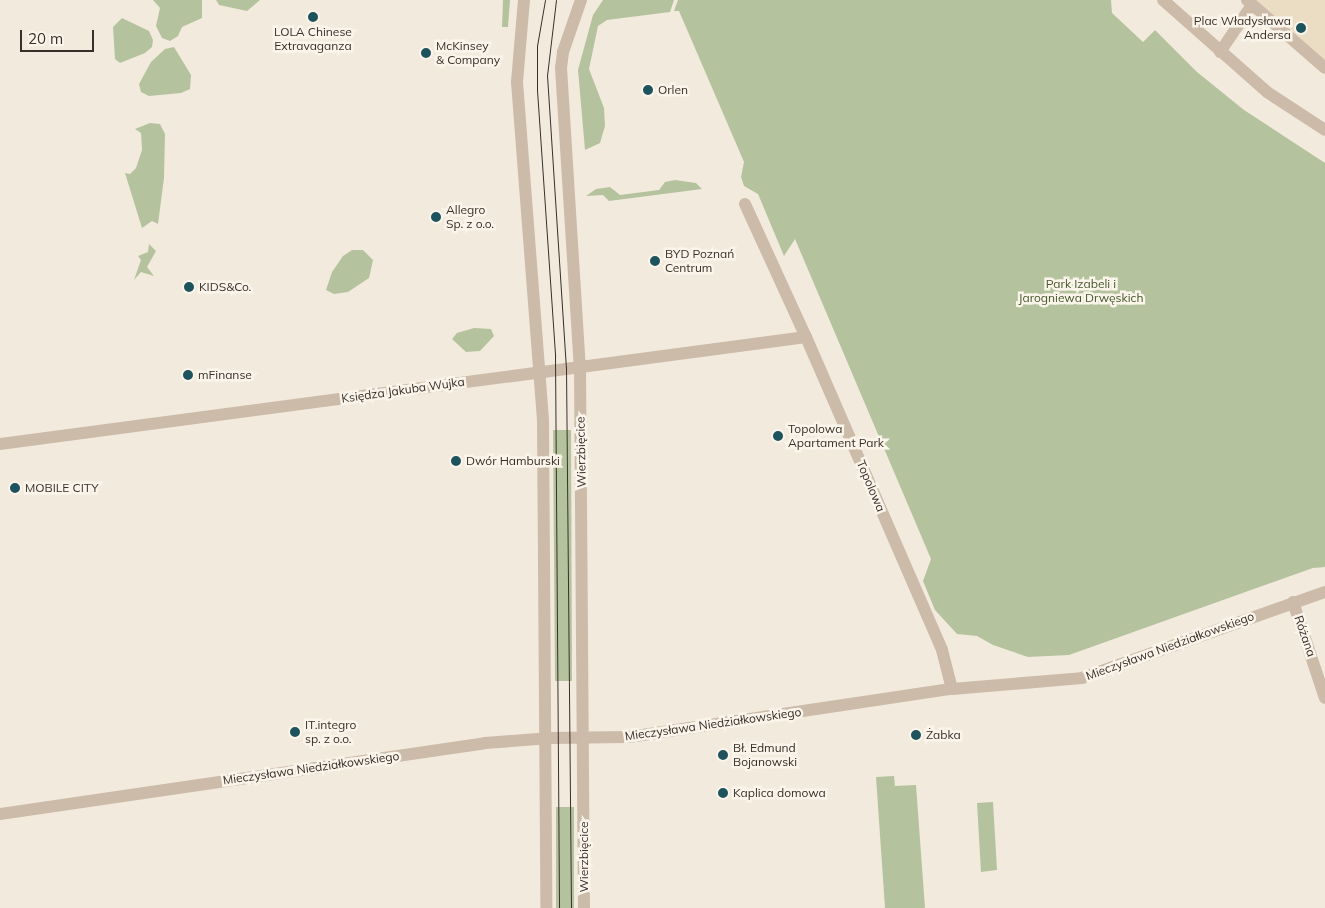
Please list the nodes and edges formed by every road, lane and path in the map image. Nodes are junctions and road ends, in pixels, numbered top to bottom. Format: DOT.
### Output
graph roads {
  1 [pos="524,0"];
  2 [pos="581,0"];
  3 [pos="1163,0"];
  4 [pos="1250,3"];
  5 [pos="1220,52"];
  6 [pos="1325,68"];
  7 [pos="1325,130"];
  8 [pos="745,204"];
  9 [pos="806,336"];
  10 [pos="580,366"];
  11 [pos="541,370"];
  12 [pos="0,444"];
  13 [pos="1325,592"];
  14 [pos="1294,602"];
  15 [pos="952,689"];
  16 [pos="1325,698"];
  17 [pos="583,737"];
  18 [pos="545,738"];
  19 [pos="0,814"];
  20 [pos="546,908"];
  21 [pos="584,908"];
  1 -- 11 [label="street"];
  2 -- 10 [label="street, Wierzbięcice"];
  3 -- 5 [label="street"];
  4 -- 5 [label="street"];
  4 -- 6 [label="street"];
  5 -- 7 [label="street"];
  8 -- 9 [label="street, Topolowa"];
  9 -- 10 [label="street, Księdza Jakuba Wujka"];
  9 -- 15 [label="street, Topolowa"];
  10 -- 11 [label="street, Księdza Jakuba Wujka"];
  10 -- 17 [label="street, Wierzbięcice"];
  11 -- 12 [label="street, Księdza Jakuba Wujka"];
  11 -- 18 [label="street"];
  13 -- 14 [label="street, Mieczysława Niedziałkowskiego"];
  14 -- 15 [label="street, Mieczysława Niedziałkowskiego"];
  14 -- 16 [label="street, Różana"];
  15 -- 17 [label="street, Mieczysława Niedziałkowskiego"];
  17 -- 18 [label="street, Mieczysława Niedziałkowskiego"];
  17 -- 21 [label="street, Wierzbięcice"];
  18 -- 19 [label="street, Mieczysława Niedziałkowskiego"];
  18 -- 20 [label="street"];
}
